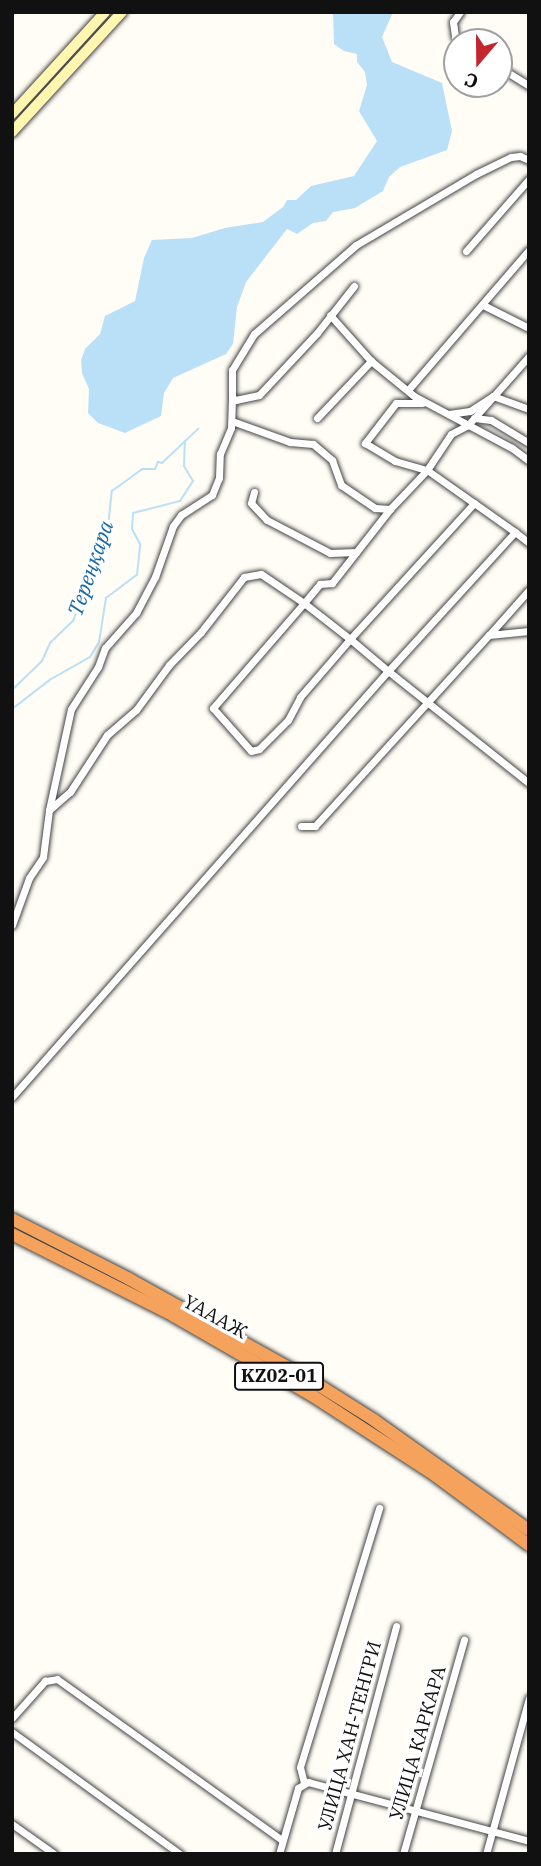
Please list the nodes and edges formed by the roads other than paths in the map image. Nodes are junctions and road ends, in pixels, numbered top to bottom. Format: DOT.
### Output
graph roads {
  1 [pos="104,12"];
  2 [pos="122,12"];
  3 [pos="460,12"];
  4 [pos="454,28"];
  5 [pos="513,76"];
  6 [pos="529,86"];
  7 [pos="12,114"];
  8 [pos="12,132"];
  9 [pos="529,160"];
  10 [pos="529,179"];
  11 [pos="529,250"];
  12 [pos="466,251"];
  13 [pos="354,286"];
  14 [pos="483,305"];
  15 [pos="330,315"];
  16 [pos="529,328"];
  17 [pos="529,356"];
  18 [pos="371,361"];
  19 [pos="408,390"];
  20 [pos="493,396"];
  21 [pos="232,398"];
  22 [pos="430,405"];
  23 [pos="529,409"];
  24 [pos="448,414"];
  25 [pos="317,418"];
  26 [pos="474,418"];
  27 [pos="232,421"];
  28 [pos="468,425"];
  29 [pos="529,443"];
  30 [pos="529,461"];
  31 [pos="427,470"];
  32 [pos="254,492"];
  33 [pos="474,503"];
  34 [pos="390,509"];
  35 [pos="515,532"];
  36 [pos="529,543"];
  37 [pos="356,552"];
  38 [pos="529,590"];
  39 [pos="304,603"];
  40 [pos="529,631"];
  41 [pos="489,635"];
  42 [pos="350,639"];
  43 [pos="388,671"];
  44 [pos="427,703"];
  45 [pos="529,783"];
  46 [pos="49,810"];
  47 [pos="301,825"];
  48 [pos="12,925"];
  49 [pos="12,1097"];
  50 [pos="12,1219"];
  51 [pos="12,1234"];
  52 [pos="379,1508"];
  53 [pos="529,1530"];
  54 [pos="529,1545"];
  55 [pos="396,1626"];
  56 [pos="464,1640"];
  57 [pos="529,1698"];
  58 [pos="12,1718"];
  59 [pos="12,1732"];
  60 [pos="304,1783"];
  61 [pos="351,1793"];
  62 [pos="415,1809"];
  63 [pos="12,1824"];
  64 [pos="492,1831"];
  65 [pos="282,1840"];
  66 [pos="529,1841"];
  67 [pos="54,1854"];
  68 [pos="180,1854"];
  69 [pos="279,1854"];
  70 [pos="335,1854"];
  71 [pos="403,1854"];
  72 [pos="486,1854"];
  1 -- 7 [label="street"];
  2 -- 8 [label="street"];
  3 -- 4 [label="street"];
  5 -- 6 [label="street"];
  9 -- 21 [label="street"];
  10 -- 12 [label="street"];
  11 -- 14 [label="street"];
  13 -- 15 [label="street"];
  14 -- 16 [label="street"];
  14 -- 19 [label="street"];
  15 -- 18 [label="street"];
  15 -- 21 [label="street"];
  17 -- 20 [label="street"];
  18 -- 19 [label="street"];
  18 -- 25 [label="street"];
  19 -- 22 [label="street"];
  20 -- 23 [label="street"];
  20 -- 24 [label="street"];
  20 -- 26 [label="street"];
  21 -- 27 [label="street"];
  22 -- 24 [label="street"];
  22 -- 31 [label="street"];
  24 -- 28 [label="street"];
  26 -- 28 [label="street"];
  26 -- 29 [label="street"];
  27 -- 34 [label="street"];
  27 -- 46 [label="street"];
  28 -- 30 [label="street"];
  28 -- 31 [label="street"];
  31 -- 33 [label="street"];
  31 -- 34 [label="street"];
  32 -- 37 [label="street"];
  33 -- 35 [label="street"];
  33 -- 42 [label="street"];
  34 -- 37 [label="street"];
  35 -- 36 [label="street"];
  35 -- 43 [label="street"];
  37 -- 39 [label="street"];
  38 -- 41 [label="street"];
  39 -- 42 [label="street"];
  39 -- 42 [label="street"];
  39 -- 46 [label="street"];
  40 -- 41 [label="street"];
  41 -- 44 [label="street"];
  42 -- 43 [label="street"];
  43 -- 44 [label="street"];
  43 -- 49 [label="street"];
  44 -- 45 [label="street"];
  44 -- 47 [label="street"];
  46 -- 48 [label="street"];
  50 -- 53 [label="highway, ҮАААЖ / KZ02-01"];
  51 -- 54 [label="highway, ҮАААЖ / KZ02-01"];
  52 -- 60 [label="street"];
  55 -- 61 [label="street, УЛИЦА ХАН-ТЕНГРИ"];
  56 -- 62 [label="street, УЛИЦА КАРКАРА"];
  57 -- 64 [label="street"];
  58 -- 65 [label="street"];
  59 -- 68 [label="street"];
  60 -- 61 [label="street"];
  60 -- 65 [label="street"];
  61 -- 62 [label="street"];
  61 -- 70 [label="street, УЛИЦА ХАН-ТЕНГРИ"];
  62 -- 64 [label="street"];
  62 -- 71 [label="street, УЛИЦА КАРКАРА"];
  63 -- 67 [label="street"];
  64 -- 66 [label="street"];
  64 -- 72 [label="street"];
  65 -- 69 [label="street"];
}
